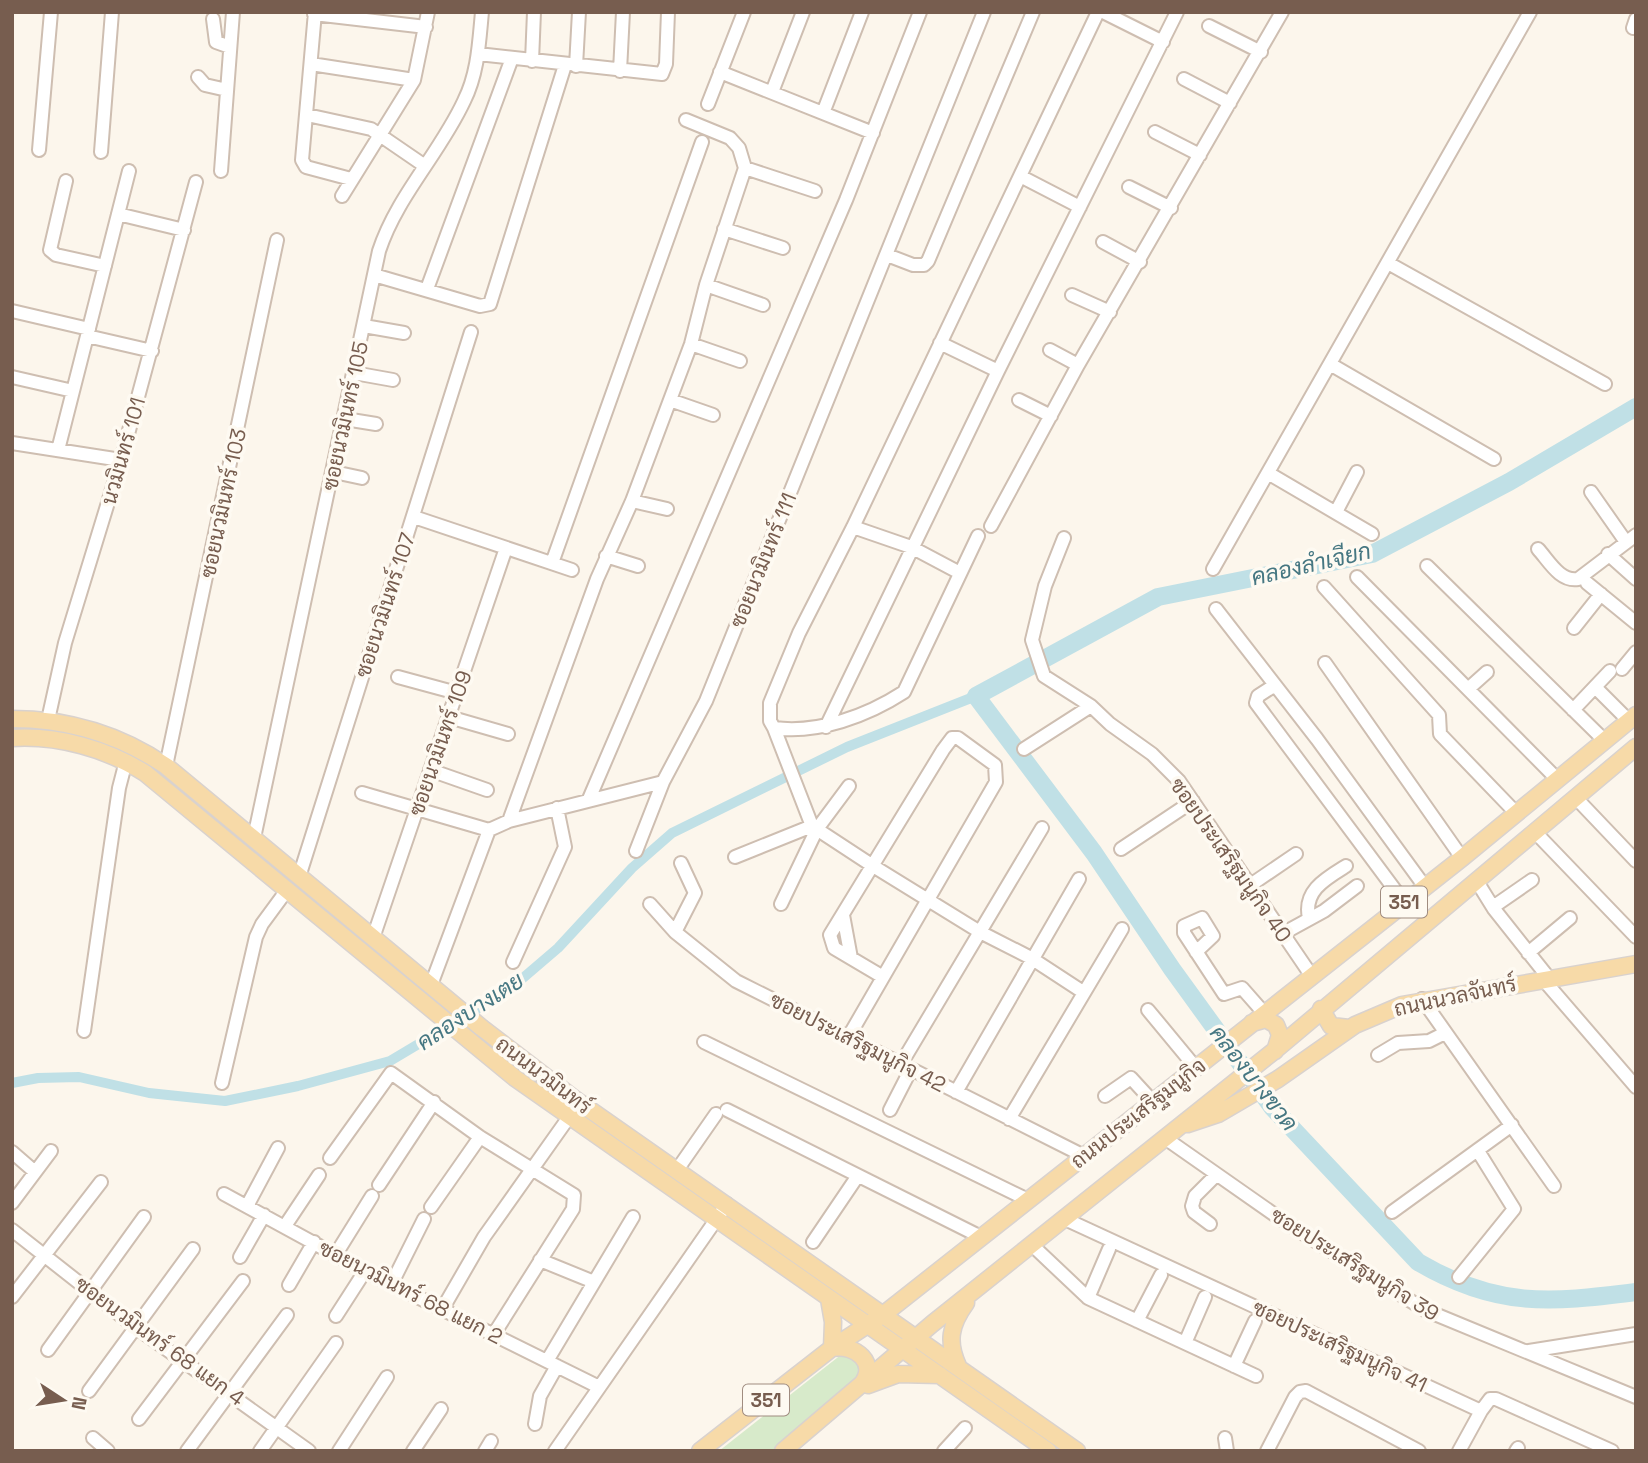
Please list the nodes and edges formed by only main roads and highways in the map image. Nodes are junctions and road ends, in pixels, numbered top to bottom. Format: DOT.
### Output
graph roads {
  1 [pos="1632,718"];
  2 [pos="12,719"];
  3 [pos="12,738"];
  4 [pos="1636,747"];
  5 [pos="1558,780"];
  6 [pos="1576,798"];
  7 [pos="1636,964"];
  8 [pos="1321,1009"];
  9 [pos="1349,1028"];
  10 [pos="1245,1029"];
  11 [pos="1275,1051"];
  12 [pos="1179,1126"];
  13 [pos="973,1293"];
  14 [pos="829,1299"];
  15 [pos="884,1314"];
  16 [pos="868,1325"];
  17 [pos="917,1336"];
  18 [pos="832,1348"];
  19 [pos="904,1348"];
  20 [pos="958,1367"];
  21 [pos="940,1375"];
  22 [pos="858,1389"];
  23 [pos="1040,1449"];
  24 [pos="700,1451"];
  25 [pos="783,1451"];
  26 [pos="1077,1451"];
  1 -- 5 [label="main road, ถนนประเสริฐมนูกิจ / 351"];
  2 -- 15 [label="main road, ถนนนวมินทร์"];
  3 -- 14 [label="main road, ถนนนวมินทร์"];
  4 -- 6 [label="main road, ถนนประเสริฐมนูกิจ / 351"];
  5 -- 6 [label="main road"];
  5 -- 10 [label="main road, ถนนประเสริฐมนูกิจ / 351"];
  6 -- 8 [label="main road, ถนนประเสริฐมนูกิจ / 351"];
  7 -- 9 [label="main road, ถนนนวลจันทร์"];
  8 -- 9 [label="main road"];
  8 -- 11 [label="main road, ถนนประเสริฐมนูกิจ / 351"];
  9 -- 12 [label="main road, ถนนนวลจันทร์"];
  10 -- 11 [label="main road"];
  10 -- 15 [label="main road, ถนนประเสริฐมนูกิจ / 351"];
  11 -- 12 [label="main road, ถนนประเสริฐมนูกิจ / 351"];
  12 -- 13 [label="main road, ถนนประเสริฐมนูกิจ / 351"];
  13 -- 17 [label="main road, ถนนประเสริฐมนูกิจ / 351"];
  13 -- 20 [label="main road"];
  14 -- 16 [label="main road, ถนนนวมินทร์"];
  14 -- 18 [label="main road"];
  15 -- 16 [label="main road, ถนนประเสริฐมนูกิจ / 351"];
  15 -- 17 [label="main road, ถนนนวมินทร์"];
  16 -- 18 [label="main road, ถนนประเสริฐมนูกิจ / 351"];
  16 -- 19 [label="main road, ถนนนวมินทร์"];
  17 -- 19 [label="main road, ถนนประเสริฐมนูกิจ / 351"];
  17 -- 20 [label="main road, ถนนนวมินทร์"];
  18 -- 22 [label="main road"];
  18 -- 24 [label="main road, ถนนประเสริฐมนูกิจ / 351"];
  19 -- 21 [label="main road, ถนนนวมินทร์"];
  19 -- 22 [label="main road, ถนนประเสริฐมนูกิจ / 351"];
  20 -- 26 [label="main road, ถนนนวมินทร์"];
  21 -- 22 [label="main road"];
  21 -- 23 [label="main road, ถนนนวมินทร์"];
  22 -- 25 [label="main road, ถนนประเสริฐมนูกิจ / 351"];
}
